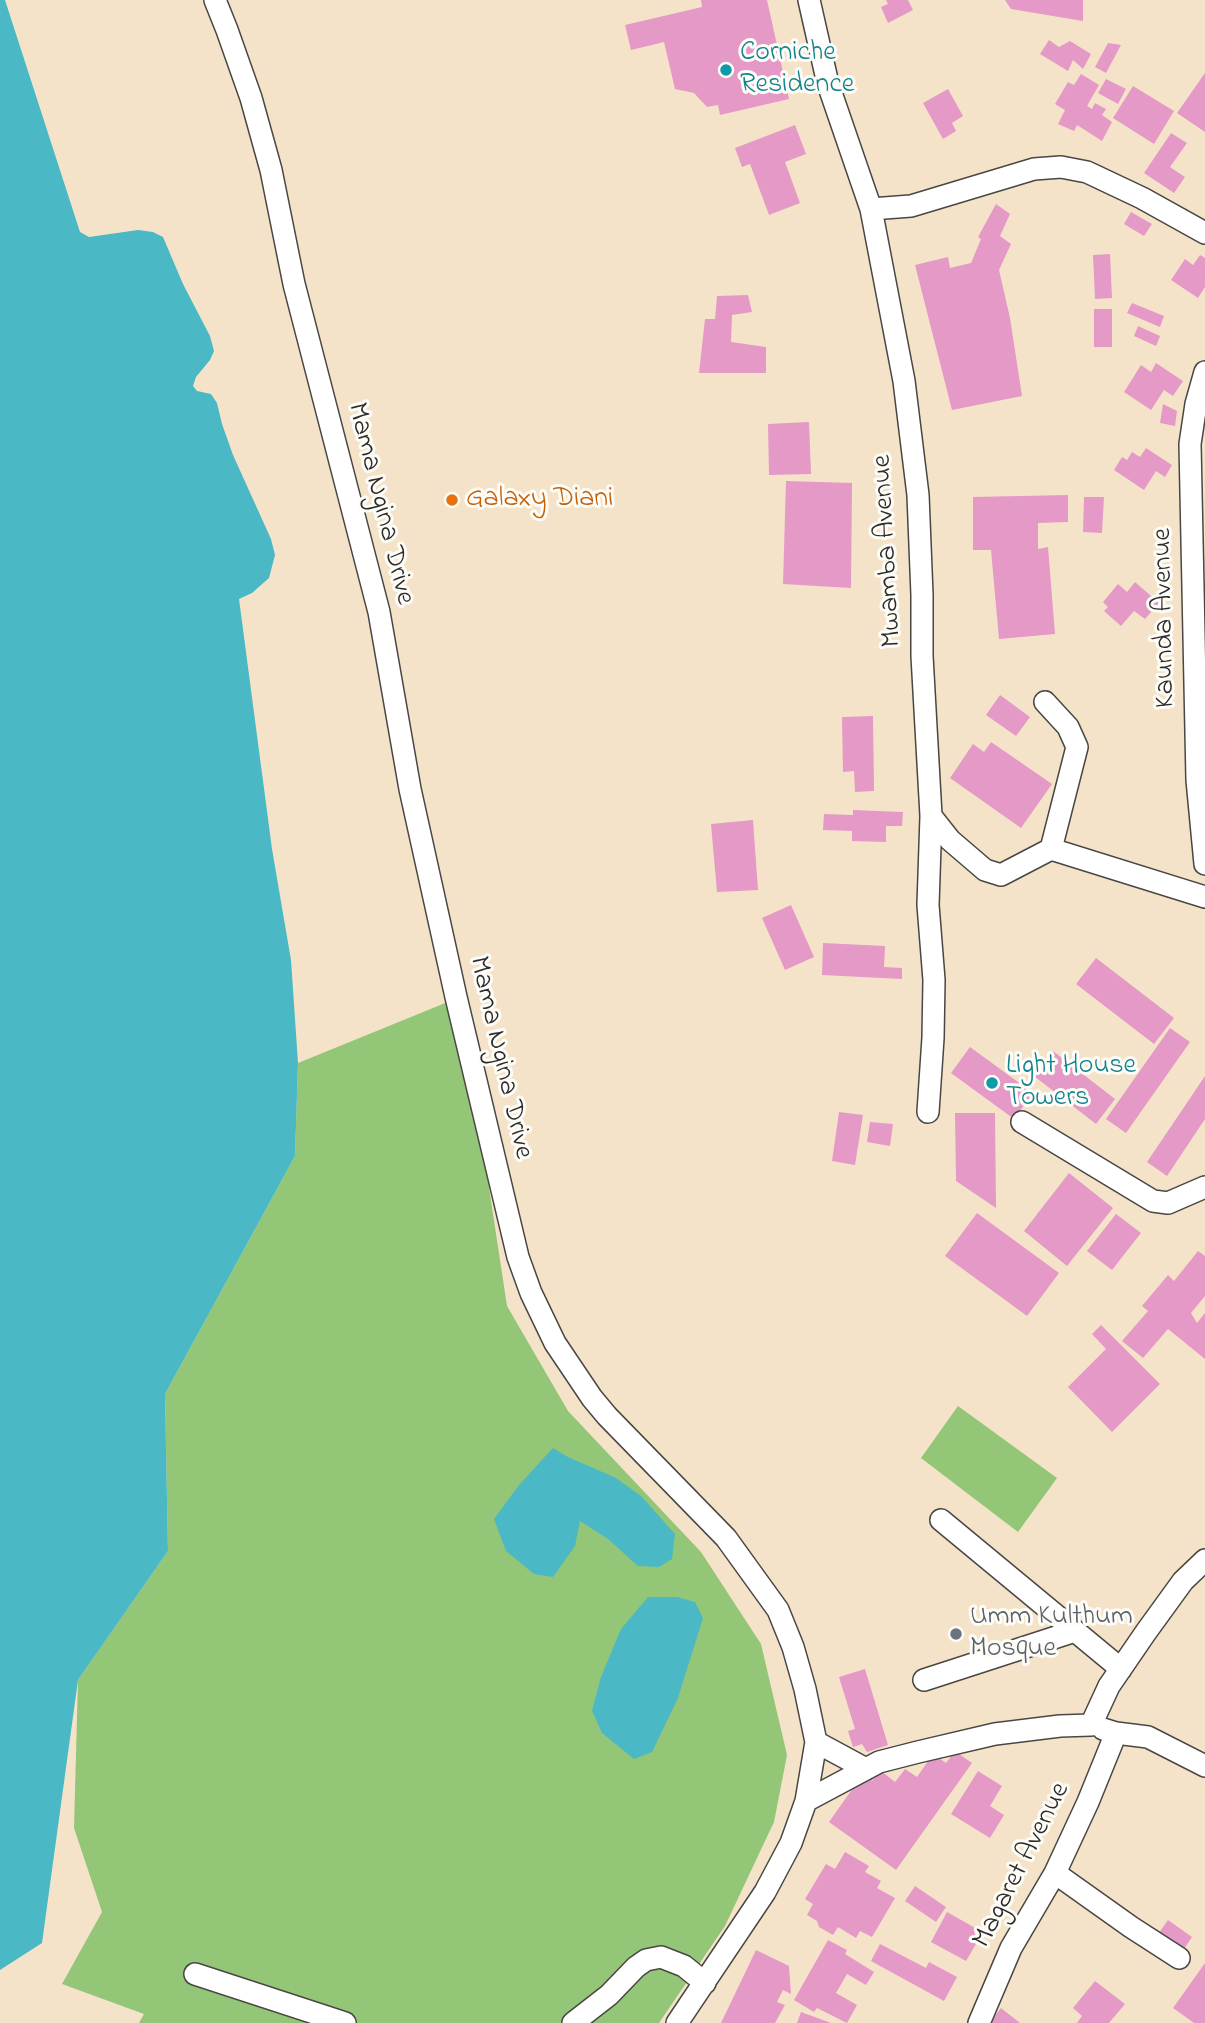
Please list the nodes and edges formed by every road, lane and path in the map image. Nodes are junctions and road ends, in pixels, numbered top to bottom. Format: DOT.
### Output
graph roads {
  1 [pos="215,0"];
  2 [pos="809,0"];
  3 [pos="871,209"];
  4 [pos="1205,233"];
  5 [pos="1205,372"];
  6 [pos="1045,702"];
  7 [pos="1201,780"];
  8 [pos="931,816"];
  9 [pos="1051,849"];
  10 [pos="1205,864"];
  11 [pos="1205,897"];
  12 [pos="928,1112"];
  13 [pos="1022,1122"];
  14 [pos="1205,1187"];
  15 [pos="941,1520"];
  16 [pos="1205,1560"];
  17 [pos="1075,1631"];
  18 [pos="1121,1669"];
  19 [pos="924,1681"];
  20 [pos="1091,1725"];
  21 [pos="1116,1733"];
  22 [pos="816,1742"];
  23 [pos="1205,1766"];
  24 [pos="866,1769"];
  25 [pos="806,1801"];
  26 [pos="1055,1873"];
  27 [pos="1179,1958"];
  28 [pos="195,1974"];
  29 [pos="705,1983"];
  30 [pos="345,2023"];
  31 [pos="573,2023"];
  32 [pos="677,2023"];
  33 [pos="979,2023"];
  1 -- 22 [label="street, Mama Ngina Drive"];
  2 -- 3 [label="street, Mwamba Avenue"];
  3 -- 4 [label="street"];
  3 -- 8 [label="street, Mwamba Avenue"];
  5 -- 7 [label="street, Kaunda Avenue"];
  6 -- 9 [label="street"];
  7 -- 10 [label="street, Kaunda Avenue"];
  8 -- 9 [label="street"];
  8 -- 12 [label="street, Mwamba Avenue"];
  9 -- 11 [label="street"];
  13 -- 14 [label="street"];
  15 -- 17 [label="street"];
  16 -- 18 [label="street"];
  17 -- 18 [label="street"];
  17 -- 19 [label="street"];
  18 -- 20 [label="street"];
  20 -- 21 [label="street"];
  20 -- 24 [label="street"];
  21 -- 23 [label="street"];
  21 -- 26 [label="street, Magaret Avenue"];
  22 -- 24 [label="street"];
  22 -- 25 [label="street, Mama Ngina Drive"];
  24 -- 25 [label="street"];
  25 -- 29 [label="street, Mama Ngina Drive"];
  26 -- 27 [label="street"];
  26 -- 33 [label="street, Magaret Avenue"];
  28 -- 30 [label="street"];
  29 -- 31 [label="street"];
  29 -- 32 [label="street, Mama Ngina Drive"];
}
